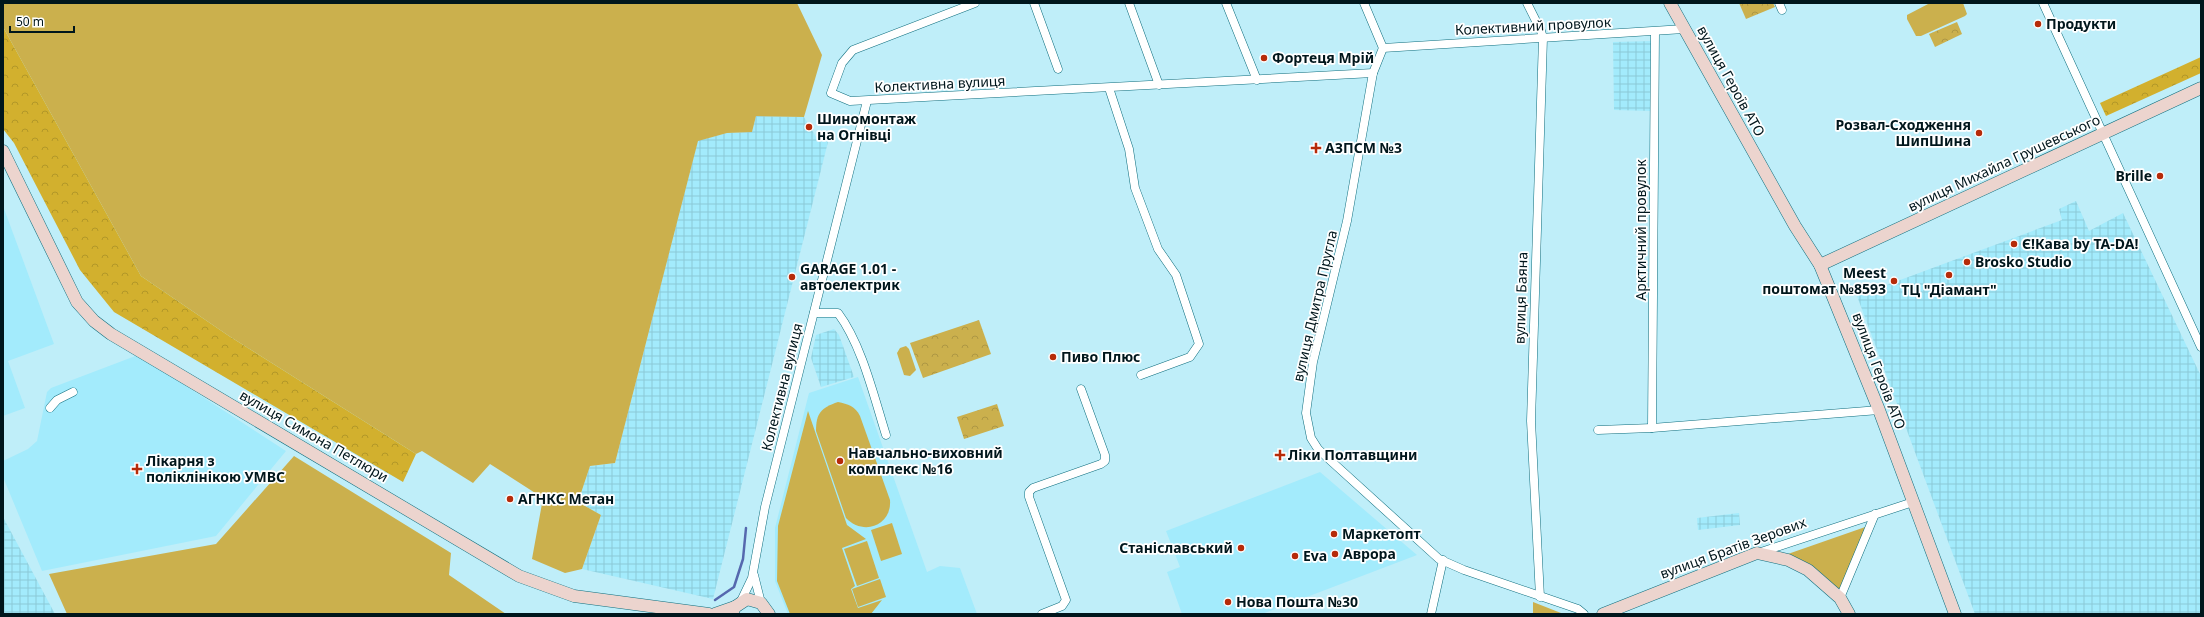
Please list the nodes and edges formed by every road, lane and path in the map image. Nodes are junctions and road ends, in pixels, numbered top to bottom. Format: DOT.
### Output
graph roads {
  1 [pos="975,3"];
  2 [pos="1034,3"];
  3 [pos="1129,3"];
  4 [pos="1226,3"];
  5 [pos="1364,3"];
  6 [pos="1527,3"];
  7 [pos="1670,3"];
  8 [pos="2043,3"];
  9 [pos="1684,29"];
  10 [pos="1656,32"];
  11 [pos="1543,38"];
  12 [pos="1383,48"];
  13 [pos="1058,69"];
  14 [pos="1373,73"];
  15 [pos="1257,80"];
  16 [pos="1159,85"];
  17 [pos="1108,88"];
  18 [pos="2201,88"];
  19 [pos="867,101"];
  20 [pos="2102,134"];
  21 [pos="3,152"];
  22 [pos="1820,265"];
  23 [pos="814,313"];
  24 [pos="2201,347"];
  25 [pos="1141,376"];
  26 [pos="1081,389"];
  27 [pos="73,392"];
  28 [pos="50,408"];
  29 [pos="1879,410"];
  30 [pos="1652,428"];
  31 [pos="1598,430"];
  32 [pos="886,434"];
  33 [pos="1913,502"];
  34 [pos="1875,514"];
  35 [pos="1757,553"];
  36 [pos="1443,560"];
  37 [pos="753,566"];
  38 [pos="1540,597"];
  39 [pos="1840,598"];
  40 [pos="761,603"];
  41 [pos="736,608"];
  42 [pos="709,614"];
  43 [pos="715,614"];
  44 [pos="769,614"];
  45 [pos="1042,614"];
  46 [pos="1431,614"];
  47 [pos="1584,614"];
  48 [pos="1603,614"];
  49 [pos="1850,614"];
  50 [pos="1955,614"];
  1 -- 19 [label="street"];
  2 -- 13 [label="street"];
  3 -- 16 [label="street"];
  4 -- 15 [label="street"];
  5 -- 12 [label="street"];
  6 -- 11 [label="street, вулиця Баяна"];
  7 -- 9 [label="street, вулиця Героїв АТО"];
  8 -- 20 [label="street"];
  9 -- 10 [label="street, Колективний провулок"];
  9 -- 22 [label="street, вулиця Героїв АТО"];
  10 -- 11 [label="street, Колективний провулок"];
  10 -- 30 [label="street, Арктичний провулок"];
  11 -- 12 [label="street, Колективний провулок"];
  11 -- 38 [label="street, вулиця Баяна"];
  12 -- 14 [label="street, вулиця Дмитра Пругла"];
  14 -- 15 [label="street, Колективна вулиця"];
  14 -- 36 [label="street, вулиця Дмитра Пругла"];
  15 -- 16 [label="street, Колективна вулиця"];
  16 -- 17 [label="street, Колективна вулиця"];
  17 -- 19 [label="street, Колективна вулиця"];
  17 -- 25 [label="street"];
  18 -- 20 [label="street, вулиця Михайла Грушевського"];
  19 -- 23 [label="street, Колективна вулиця"];
  20 -- 22 [label="street, вулиця Михайла Грушевського"];
  20 -- 24 [label="street"];
  21 -- 42 [label="street, вулиця Симона Петлюри"];
  22 -- 29 [label="street, вулиця Героїв АТО"];
  23 -- 32 [label="street"];
  23 -- 37 [label="street, Колективна вулиця"];
  26 -- 45 [label="street"];
  27 -- 28 [label="street"];
  29 -- 30 [label="street"];
  29 -- 33 [label="street, вулиця Героїв АТО"];
  30 -- 31 [label="street"];
  33 -- 34 [label="street, вулиця Братів Зерових"];
  33 -- 50 [label="street, вулиця Героїв АТО"];
  34 -- 35 [label="street, вулиця Братів Зерових"];
  34 -- 39 [label="street"];
  35 -- 39 [label="street"];
  35 -- 48 [label="street, вулиця Братів Зерових"];
  36 -- 38 [label="street, вулиця Дмитра Пругла"];
  36 -- 46 [label="street"];
  37 -- 40 [label="street, Колективна вулиця"];
  37 -- 41 [label="street, Колективна вулиця"];
  38 -- 47 [label="street, вулиця Дмитра Пругла"];
  39 -- 49 [label="street"];
  40 -- 41 [label="street"];
  40 -- 44 [label="street"];
  41 -- 43 [label="street"];
}
